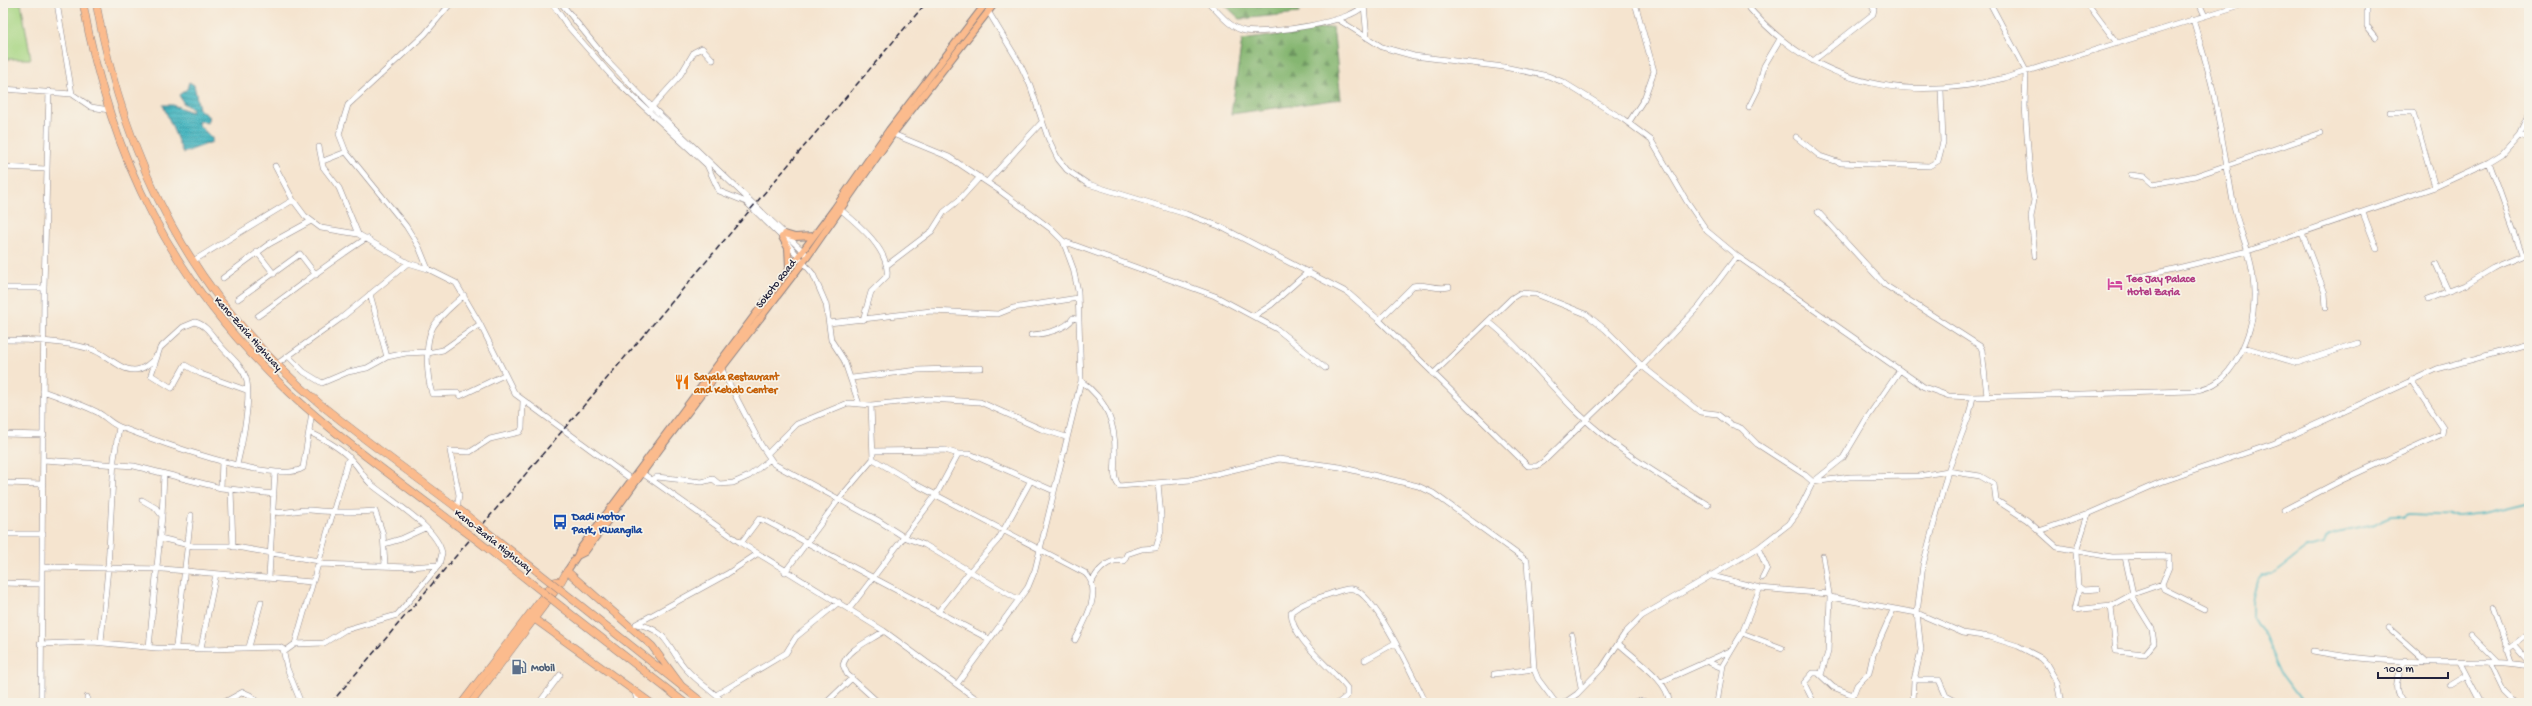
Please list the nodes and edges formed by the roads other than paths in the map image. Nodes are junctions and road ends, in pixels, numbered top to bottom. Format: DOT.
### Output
graph roads {
  1 [pos="57,3"];
  2 [pos="83,3"];
  3 [pos="96,3"];
  4 [pos="451,3"];
  5 [pos="552,3"];
  6 [pos="561,3"];
  7 [pos="986,3"];
  8 [pos="995,3"];
  9 [pos="1209,3"];
  10 [pos="1635,3"];
  11 [pos="1745,3"];
  12 [pos="1870,3"];
  13 [pos="1990,3"];
  14 [pos="2087,3"];
  15 [pos="2200,3"];
  16 [pos="2247,3"];
  17 [pos="2367,3"];
  18 [pos="1365,4"];
  19 [pos="988,10"];
  20 [pos="2205,16"];
  21 [pos="2193,19"];
  22 [pos="1339,20"];
  23 [pos="2376,37"];
  24 [pos="1367,38"];
  25 [pos="1780,38"];
  26 [pos="2117,43"];
  27 [pos="714,60"];
  28 [pos="1812,61"];
  29 [pos="2026,71"];
  30 [pos="3,89"];
  31 [pos="1941,90"];
  32 [pos="49,91"];
  33 [pos="72,94"];
  34 [pos="652,107"];
  35 [pos="1749,108"];
  36 [pos="109,110"];
  37 [pos="648,112"];
  38 [pos="2390,112"];
  39 [pos="2529,114"];
  40 [pos="1042,122"];
  41 [pos="1629,122"];
  42 [pos="2321,133"];
  43 [pos="893,134"];
  44 [pos="2519,135"];
  45 [pos="1796,137"];
  46 [pos="2529,138"];
  47 [pos="320,147"];
  48 [pos="346,152"];
  49 [pos="323,161"];
  50 [pos="2489,162"];
  51 [pos="2226,164"];
  52 [pos="3,166"];
  53 [pos="275,166"];
  54 [pos="46,169"];
  55 [pos="2131,175"];
  56 [pos="980,177"];
  57 [pos="987,182"];
  58 [pos="2435,187"];
  59 [pos="293,200"];
  60 [pos="840,209"];
  61 [pos="1818,212"];
  62 [pos="2363,212"];
  63 [pos="311,220"];
  64 [pos="2302,233"];
  65 [pos="358,234"];
  66 [pos="784,236"];
  67 [pos="813,236"];
  68 [pos="367,238"];
  69 [pos="1063,241"];
  70 [pos="2377,249"];
  71 [pos="802,250"];
  72 [pos="2248,251"];
  73 [pos="257,252"];
  74 [pos="2529,252"];
  75 [pos="2522,254"];
  76 [pos="798,255"];
  77 [pos="808,256"];
  78 [pos="1737,256"];
  79 [pos="2035,256"];
  80 [pos="193,261"];
  81 [pos="804,262"];
  82 [pos="408,263"];
  83 [pos="2436,264"];
  84 [pos="886,266"];
  85 [pos="789,267"];
  86 [pos="428,269"];
  87 [pos="1309,271"];
  88 [pos="274,274"];
  89 [pos="316,275"];
  90 [pos="223,278"];
  91 [pos="2132,279"];
  92 [pos="1449,287"];
  93 [pos="3,288"];
  94 [pos="44,288"];
  95 [pos="2448,291"];
  96 [pos="370,294"];
  97 [pos="464,295"];
  98 [pos="1078,298"];
  99 [pos="238,299"];
  100 [pos="2428,299"];
  101 [pos="2326,307"];
  102 [pos="258,316"];
  103 [pos="1254,316"];
  104 [pos="863,320"];
  105 [pos="1079,320"];
  106 [pos="1379,320"];
  107 [pos="1488,320"];
  108 [pos="829,323"];
  109 [pos="480,324"];
  110 [pos="1031,335"];
  111 [pos="3,340"];
  112 [pos="43,340"];
  113 [pos="2358,343"];
  114 [pos="2529,344"];
  115 [pos="2244,347"];
  116 [pos="159,352"];
  117 [pos="428,352"];
  118 [pos="289,357"];
  119 [pos="387,357"];
  120 [pos="277,364"];
  121 [pos="1642,366"];
  122 [pos="981,368"];
  123 [pos="1325,368"];
  124 [pos="722,370"];
  125 [pos="1900,370"];
  126 [pos="1433,374"];
  127 [pos="504,375"];
  128 [pos="852,378"];
  129 [pos="2411,380"];
  130 [pos="1081,381"];
  131 [pos="246,390"];
  132 [pos="43,391"];
  133 [pos="1987,396"];
  134 [pos="1973,397"];
  135 [pos="523,401"];
  136 [pos="859,404"];
  137 [pos="871,405"];
  138 [pos="312,412"];
  139 [pos="1586,420"];
  140 [pos="119,427"];
  141 [pos="308,432"];
  142 [pos="3,434"];
  143 [pos="44,435"];
  144 [pos="1066,437"];
  145 [pos="874,451"];
  146 [pos="767,454"];
  147 [pos="958,454"];
  148 [pos="349,457"];
  149 [pos="874,459"];
  150 [pos="43,460"];
  151 [pos="769,460"];
  152 [pos="222,461"];
  153 [pos="237,465"];
  154 [pos="115,466"];
  155 [pos="1948,471"];
  156 [pos="275,472"];
  157 [pos="642,473"];
  158 [pos="164,475"];
  159 [pos="652,480"];
  160 [pos="633,481"];
  161 [pos="1030,482"];
  162 [pos="1812,482"];
  163 [pos="3,483"];
  164 [pos="1158,483"];
  165 [pos="43,484"];
  166 [pos="222,488"];
  167 [pos="232,489"];
  168 [pos="1054,491"];
  169 [pos="274,494"];
  170 [pos="936,495"];
  171 [pos="839,499"];
  172 [pos="142,500"];
  173 [pos="1708,505"];
  174 [pos="457,508"];
  175 [pos="2284,510"];
  176 [pos="273,512"];
  177 [pos="331,513"];
  178 [pos="2088,514"];
  179 [pos="191,515"];
  180 [pos="162,516"];
  181 [pos="425,528"];
  182 [pos="1004,530"];
  183 [pos="2039,531"];
  184 [pos="3,534"];
  185 [pos="43,534"];
  186 [pos="160,538"];
  187 [pos="904,538"];
  188 [pos="807,542"];
  189 [pos="741,543"];
  190 [pos="384,544"];
  191 [pos="188,545"];
  192 [pos="233,546"];
  193 [pos="1758,548"];
  194 [pos="1040,549"];
  195 [pos="272,552"];
  196 [pos="2076,552"];
  197 [pos="757,554"];
  198 [pos="1823,556"];
  199 [pos="2125,557"];
  200 [pos="319,562"];
  201 [pos="386,565"];
  202 [pos="439,565"];
  203 [pos="42,567"];
  204 [pos="108,568"];
  205 [pos="157,569"];
  206 [pos="184,571"];
  207 [pos="970,571"];
  208 [pos="567,572"];
  209 [pos="785,572"];
  210 [pos="216,574"];
  211 [pos="1712,576"];
  212 [pos="269,577"];
  213 [pos="873,578"];
  214 [pos="1762,578"];
  215 [pos="560,581"];
  216 [pos="312,582"];
  217 [pos="3,583"];
  218 [pos="42,584"];
  219 [pos="2162,584"];
  220 [pos="1091,585"];
  221 [pos="1760,588"];
  222 [pos="2079,589"];
  223 [pos="2098,589"];
  224 [pos="2133,594"];
  225 [pos="1830,596"];
  226 [pos="1019,600"];
  227 [pos="261,602"];
  228 [pos="839,602"];
  229 [pos="2111,606"];
  230 [pos="2493,607"];
  231 [pos="850,608"];
  232 [pos="2204,609"];
  233 [pos="1893,610"];
  234 [pos="938,612"];
  235 [pos="1917,613"];
  236 [pos="533,618"];
  237 [pos="626,623"];
  238 [pos="636,624"];
  239 [pos="2389,628"];
  240 [pos="884,631"];
  241 [pos="1742,633"];
  242 [pos="2529,633"];
  243 [pos="1572,635"];
  244 [pos="2471,635"];
  245 [pos="989,639"];
  246 [pos="1075,640"];
  247 [pos="101,642"];
  248 [pos="40,644"];
  249 [pos="295,644"];
  250 [pos="1395,644"];
  251 [pos="1619,644"];
  252 [pos="2515,645"];
  253 [pos="176,646"];
  254 [pos="149,647"];
  255 [pos="249,647"];
  256 [pos="201,648"];
  257 [pos="1782,648"];
  258 [pos="635,650"];
  259 [pos="2506,650"];
  260 [pos="1730,651"];
  261 [pos="2314,651"];
  262 [pos="284,652"];
  263 [pos="628,659"];
  264 [pos="1365,660"];
  265 [pos="2405,660"];
  266 [pos="1706,661"];
  267 [pos="2529,661"];
  268 [pos="2427,662"];
  269 [pos="2460,662"];
  270 [pos="2490,662"];
  271 [pos="2498,662"];
  272 [pos="2512,662"];
  273 [pos="2529,667"];
  274 [pos="1534,668"];
  275 [pos="1722,668"];
  276 [pos="1494,674"];
  277 [pos="560,675"];
  278 [pos="1821,676"];
  279 [pos="1916,676"];
  280 [pos="2466,676"];
  281 [pos="852,678"];
  282 [pos="1661,682"];
  283 [pos="957,684"];
  284 [pos="2450,685"];
  285 [pos="683,688"];
  286 [pos="1582,688"];
  287 [pos="634,690"];
  288 [pos="716,695"];
  289 [pos="1853,695"];
  290 [pos="87,697"];
  291 [pos="2398,701"];
  292 [pos="1638,702"];
  293 [pos="41,703"];
  294 [pos="87,703"];
  295 [pos="223,703"];
  296 [pos="258,703"];
  297 [pos="302,703"];
  298 [pos="462,703"];
  299 [pos="471,703"];
  300 [pos="539,703"];
  301 [pos="638,703"];
  302 [pos="651,703"];
  303 [pos="685,703"];
  304 [pos="703,703"];
  305 [pos="720,703"];
  306 [pos="826,703"];
  307 [pos="878,703"];
  308 [pos="982,703"];
  309 [pos="1338,703"];
  310 [pos="1426,703"];
  311 [pos="1556,703"];
  312 [pos="1564,703"];
  313 [pos="1623,703"];
  314 [pos="1649,703"];
  315 [pos="1669,703"];
  316 [pos="1717,703"];
  317 [pos="1814,703"];
  318 [pos="1850,703"];
  319 [pos="1912,703"];
  320 [pos="1959,703"];
  321 [pos="2061,703"];
  322 [pos="2404,703"];
  323 [pos="2481,703"];
  324 [pos="2514,703"];
  1 -- 33 [label="street"];
  2 -- 36 [label="highway, Kano-Zaria Highway"];
  3 -- 80 [label="highway, Kano-Zaria Highway"];
  4 -- 48 [label="street"];
  5 -- 37 [label="street"];
  6 -- 34 [label="street"];
  7 -- 67 [label="main road"];
  8 -- 19 [label="main road, Sokoto Road"];
  9 -- 22 [label="street"];
  10 -- 41 [label="street"];
  11 -- 25 [label="street"];
  12 -- 28 [label="street"];
  13 -- 29 [label="street"];
  14 -- 26 [label="street"];
  15 -- 20 [label="street"];
  16 -- 20 [label="street"];
  17 -- 23 [label="street"];
  18 -- 22 [label="street"];
  18 -- 24 [label="street"];
  19 -- 40 [label="street"];
  19 -- 43 [label="main road, Sokoto Road"];
  20 -- 21 [label="street"];
  21 -- 26 [label="street"];
  21 -- 51 [label="street"];
  22 -- 24 [label="street"];
  24 -- 41 [label="street"];
  25 -- 28 [label="street"];
  25 -- 35 [label="street"];
  26 -- 29 [label="street"];
  27 -- 34 [label="street"];
  28 -- 31 [label="street"];
  29 -- 31 [label="street"];
  29 -- 79 [label="street"];
  30 -- 32 [label="street"];
  31 -- 45 [label="street"];
  32 -- 33 [label="street"];
  32 -- 54 [label="street"];
  33 -- 36 [label="street"];
  34 -- 37 [label="street"];
  34 -- 66 [label="street"];
  36 -- 138 [label="highway, Kano-Zaria Highway"];
  37 -- 66 [label="street"];
  38 -- 58 [label="street"];
  39 -- 44 [label="street"];
  40 -- 57 [label="street"];
  40 -- 87 [label="street"];
  41 -- 78 [label="street"];
  42 -- 51 [label="street"];
  43 -- 56 [label="street"];
  43 -- 60 [label="main road, Sokoto Road"];
  44 -- 46 [label="street"];
  44 -- 50 [label="street"];
  47 -- 49 [label="street"];
  48 -- 49 [label="street"];
  48 -- 86 [label="street"];
  49 -- 65 [label="street"];
  50 -- 58 [label="street"];
  50 -- 75 [label="street"];
  51 -- 55 [label="street"];
  51 -- 72 [label="street"];
  52 -- 54 [label="street"];
  53 -- 59 [label="street"];
  54 -- 94 [label="street"];
  56 -- 57 [label="street"];
  56 -- 84 [label="street"];
  57 -- 69 [label="street"];
  58 -- 62 [label="street"];
  59 -- 63 [label="street"];
  59 -- 80 [label="street"];
  60 -- 77 [label="main road, Sokoto Road"];
  60 -- 84 [label="street"];
  61 -- 133 [label="street"];
  62 -- 64 [label="street"];
  62 -- 70 [label="street"];
  63 -- 65 [label="street"];
  63 -- 73 [label="street"];
  64 -- 72 [label="street"];
  64 -- 101 [label="street"];
  65 -- 68 [label="street"];
  66 -- 67 [label="main road"];
  66 -- 71 [label="street"];
  66 -- 76 [label="street"];
  66 -- 85 [label="main road"];
  67 -- 71 [label="main road"];
  68 -- 82 [label="street"];
  68 -- 89 [label="street"];
  69 -- 98 [label="street"];
  69 -- 103 [label="street"];
  71 -- 76 [label="main road"];
  71 -- 77 [label="street"];
  72 -- 91 [label="street"];
  72 -- 115 [label="street"];
  73 -- 88 [label="street"];
  73 -- 90 [label="street"];
  74 -- 75 [label="street"];
  75 -- 95 [label="street"];
  76 -- 81 [label="street"];
  76 -- 85 [label="main road"];
  77 -- 81 [label="main road, Sokoto Road"];
  78 -- 121 [label="street"];
  78 -- 125 [label="street"];
  80 -- 120 [label="highway, Kano-Zaria Highway"];
  81 -- 108 [label="street"];
  81 -- 124 [label="main road, Sokoto Road"];
  82 -- 86 [label="street"];
  82 -- 96 [label="street"];
  83 -- 95 [label="street"];
  84 -- 104 [label="street"];
  85 -- 160 [label="main road"];
  86 -- 97 [label="street"];
  87 -- 103 [label="street"];
  87 -- 106 [label="street"];
  88 -- 89 [label="street"];
  88 -- 99 [label="street"];
  89 -- 102 [label="street"];
  92 -- 106 [label="street"];
  93 -- 94 [label="street"];
  94 -- 112 [label="street"];
  95 -- 100 [label="street"];
  96 -- 118 [label="street"];
  96 -- 119 [label="street"];
  97 -- 109 [label="street"];
  97 -- 117 [label="street"];
  98 -- 104 [label="street"];
  98 -- 105 [label="street"];
  103 -- 123 [label="street"];
  104 -- 108 [label="street"];
  105 -- 110 [label="street"];
  105 -- 130 [label="street"];
  106 -- 126 [label="street"];
  107 -- 121 [label="street"];
  107 -- 126 [label="street"];
  107 -- 139 [label="street"];
  108 -- 128 [label="street"];
  109 -- 117 [label="street"];
  109 -- 127 [label="street"];
  111 -- 112 [label="street"];
  112 -- 116 [label="street"];
  112 -- 132 [label="street"];
  113 -- 115 [label="street"];
  114 -- 129 [label="street"];
  115 -- 133 [label="street"];
  116 -- 131 [label="street"];
  116 -- 131 [label="street"];
  117 -- 119 [label="street"];
  117 -- 127 [label="street"];
  118 -- 119 [label="street"];
  118 -- 120 [label="street"];
  120 -- 174 [label="highway, Kano-Zaria Highway"];
  121 -- 139 [label="street"];
  121 -- 162 [label="street"];
  122 -- 128 [label="street"];
  124 -- 146 [label="street"];
  124 -- 157 [label="main road, Sokoto Road"];
  125 -- 134 [label="street"];
  125 -- 162 [label="street"];
  126 -- 139 [label="street"];
  127 -- 135 [label="street"];
  128 -- 136 [label="street"];
  129 -- 175 [label="street"];
  129 -- 178 [label="street"];
  130 -- 144 [label="street"];
  130 -- 164 [label="street"];
  131 -- 153 [label="street"];
  132 -- 140 [label="street"];
  132 -- 143 [label="street"];
  133 -- 134 [label="street"];
  134 -- 155 [label="street"];
  135 -- 160 [label="street"];
  135 -- 174 [label="street"];
  136 -- 137 [label="street"];
  136 -- 146 [label="street"];
  137 -- 144 [label="street"];
  137 -- 145 [label="street"];
  138 -- 141 [label="street"];
  138 -- 263 [label="highway, Kano-Zaria Highway, bridge"];
  139 -- 173 [label="street"];
  140 -- 152 [label="street"];
  140 -- 154 [label="street"];
  141 -- 148 [label="street"];
  141 -- 156 [label="street"];
  142 -- 143 [label="street"];
  143 -- 150 [label="street"];
  144 -- 168 [label="street"];
  145 -- 147 [label="street"];
  145 -- 149 [label="street"];
  146 -- 151 [label="street"];
  147 -- 161 [label="street"];
  147 -- 170 [label="street"];
  148 -- 177 [label="street"];
  148 -- 181 [label="street"];
  149 -- 170 [label="street"];
  149 -- 171 [label="street"];
  150 -- 154 [label="street"];
  150 -- 165 [label="street"];
  151 -- 159 [label="street"];
  151 -- 171 [label="street"];
  152 -- 153 [label="street"];
  152 -- 166 [label="street"];
  153 -- 156 [label="street"];
  154 -- 158 [label="street"];
  154 -- 204 [label="street"];
  155 -- 162 [label="street"];
  155 -- 183 [label="street"];
  155 -- 235 [label="street"];
  156 -- 169 [label="street"];
  157 -- 159 [label="street"];
  157 -- 160 [label="main road, Sokoto Road"];
  158 -- 166 [label="street"];
  158 -- 180 [label="street"];
  159 -- 189 [label="street"];
  160 -- 208 [label="main road, Sokoto Road"];
  161 -- 168 [label="street"];
  161 -- 182 [label="street"];
  162 -- 193 [label="street"];
  163 -- 165 [label="street"];
  164 -- 220 [label="street"];
  164 -- 274 [label="street"];
  165 -- 185 [label="street"];
  166 -- 167 [label="street"];
  167 -- 169 [label="street"];
  167 -- 192 [label="street"];
  168 -- 194 [label="street"];
  169 -- 176 [label="street"];
  170 -- 182 [label="street"];
  170 -- 187 [label="street"];
  171 -- 187 [label="street"];
  171 -- 188 [label="street"];
  172 -- 180 [label="street"];
  174 -- 258 [label="highway, Kano-Zaria Highway, bridge"];
  176 -- 177 [label="street"];
  176 -- 195 [label="street"];
  177 -- 190 [label="street"];
  177 -- 200 [label="street"];
  178 -- 183 [label="street"];
  178 -- 196 [label="street"];
  179 -- 191 [label="street"];
  180 -- 186 [label="street"];
  181 -- 190 [label="street"];
  181 -- 202 [label="street"];
  182 -- 194 [label="street"];
  182 -- 207 [label="street"];
  183 -- 196 [label="street"];
  184 -- 185 [label="street"];
  185 -- 203 [label="street"];
  186 -- 191 [label="street"];
  186 -- 205 [label="street"];
  187 -- 207 [label="street"];
  187 -- 213 [label="street"];
  188 -- 189 [label="street"];
  188 -- 209 [label="street"];
  188 -- 213 [label="street"];
  189 -- 197 [label="street"];
  190 -- 201 [label="street"];
  191 -- 192 [label="street"];
  191 -- 206 [label="street"];
  192 -- 195 [label="street"];
  193 -- 211 [label="street"];
  193 -- 214 [label="street"];
  194 -- 220 [label="street"];
  194 -- 226 [label="street"];
  195 -- 200 [label="street"];
  195 -- 212 [label="street"];
  196 -- 199 [label="street"];
  196 -- 222 [label="street"];
  197 -- 209 [label="street"];
  197 -- 238 [label="street"];
  198 -- 225 [label="street"];
  199 -- 219 [label="street"];
  199 -- 224 [label="street"];
  200 -- 201 [label="street"];
  200 -- 216 [label="street"];
  201 -- 202 [label="street"];
  202 -- 249 [label="street"];
  203 -- 204 [label="street"];
  203 -- 218 [label="street"];
  204 -- 205 [label="street"];
  204 -- 247 [label="street"];
  205 -- 206 [label="street"];
  205 -- 254 [label="street"];
  206 -- 210 [label="street"];
  206 -- 253 [label="street"];
  207 -- 226 [label="street"];
  207 -- 234 [label="street"];
  208 -- 215 [label="highway"];
  208 -- 237 [label="highway"];
  209 -- 228 [label="street"];
  210 -- 212 [label="street"];
  210 -- 256 [label="street"];
  211 -- 221 [label="street"];
  211 -- 251 [label="street"];
  212 -- 216 [label="street"];
  213 -- 231 [label="street"];
  213 -- 234 [label="street"];
  215 -- 236 [label="highway"];
  215 -- 298 [label="highway"];
  216 -- 249 [label="street"];
  217 -- 218 [label="street"];
  218 -- 248 [label="street"];
  219 -- 224 [label="street"];
  219 -- 232 [label="street"];
  220 -- 246 [label="street"];
  221 -- 225 [label="street"];
  221 -- 241 [label="street"];
  222 -- 223 [label="street"];
  222 -- 229 [label="street"];
  224 -- 229 [label="street"];
  224 -- 229 [label="street"];
  225 -- 233 [label="street"];
  225 -- 278 [label="street"];
  226 -- 245 [label="street"];
  227 -- 255 [label="street"];
  228 -- 231 [label="street"];
  228 -- 288 [label="street"];
  230 -- 259 [label="street"];
  231 -- 240 [label="street"];
  233 -- 235 [label="street"];
  233 -- 289 [label="street"];
  234 -- 245 [label="street"];
  235 -- 279 [label="street"];
  235 -- 321 [label="street"];
  236 -- 287 [label="highway"];
  236 -- 299 [label="highway"];
  237 -- 238 [label="street"];
  237 -- 285 [label="highway"];
  238 -- 288 [label="street"];
  239 -- 268 [label="street"];
  240 -- 281 [label="street"];
  240 -- 283 [label="street"];
  241 -- 257 [label="street"];
  241 -- 260 [label="street"];
  242 -- 252 [label="street"];
  243 -- 286 [label="street"];
  244 -- 271 [label="street"];
  245 -- 283 [label="street"];
  247 -- 248 [label="street"];
  247 -- 254 [label="street"];
  248 -- 293 [label="street"];
  249 -- 262 [label="street"];
  250 -- 264 [label="street"];
  250 -- 309 [label="street"];
  250 -- 310 [label="street"];
  251 -- 282 [label="street"];
  251 -- 286 [label="street"];
  252 -- 259 [label="street"];
  252 -- 267 [label="street"];
  253 -- 254 [label="street"];
  253 -- 256 [label="street"];
  255 -- 256 [label="street"];
  255 -- 262 [label="street"];
  258 -- 263 [label="highway"];
  258 -- 285 [label="highway, Kano-Zaria Highway"];
  259 -- 272 [label="street"];
  260 -- 266 [label="street"];
  260 -- 275 [label="street"];
  261 -- 265 [label="street"];
  262 -- 297 [label="street"];
  263 -- 303 [label="highway, Kano-Zaria Highway"];
  265 -- 268 [label="street"];
  265 -- 291 [label="street"];
  266 -- 275 [label="street"];
  266 -- 282 [label="street"];
  268 -- 269 [label="street"];
  269 -- 270 [label="street"];
  269 -- 280 [label="street"];
  270 -- 271 [label="street"];
  270 -- 324 [label="street"];
  271 -- 272 [label="street"];
  272 -- 273 [label="street"];
  274 -- 276 [label="street"];
  274 -- 311 [label="street"];
  275 -- 316 [label="street"];
  277 -- 300 [label="street"];
  278 -- 289 [label="street"];
  278 -- 317 [label="street"];
  279 -- 319 [label="street"];
  279 -- 320 [label="street"];
  280 -- 284 [label="street"];
  280 -- 323 [label="street"];
  281 -- 306 [label="street"];
  281 -- 307 [label="street"];
  282 -- 315 [label="street"];
  283 -- 308 [label="street"];
  285 -- 304 [label="highway, Kano-Zaria Highway"];
  286 -- 312 [label="street"];
  287 -- 301 [label="street"];
  287 -- 302 [label="highway"];
  288 -- 305 [label="street"];
  289 -- 318 [label="street"];
  290 -- 294 [label="street"];
  291 -- 322 [label="street"];
  292 -- 313 [label="street"];
  292 -- 314 [label="street"];
  295 -- 296 [label="street"];
}
